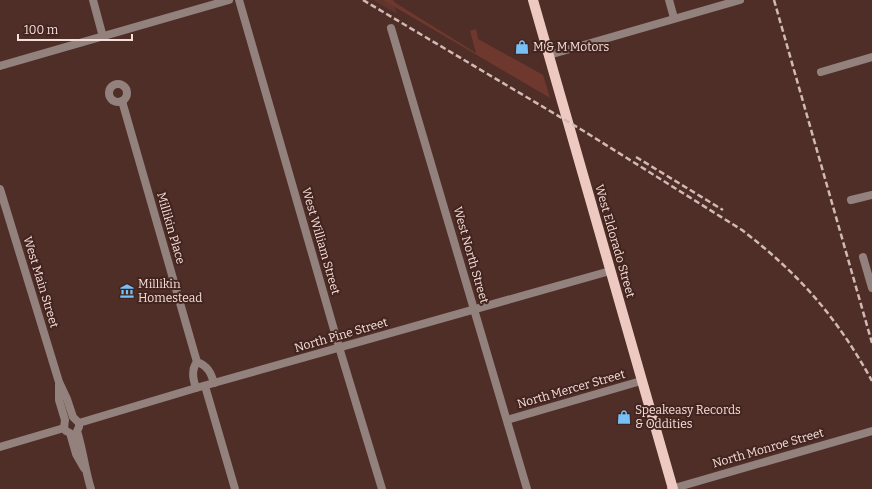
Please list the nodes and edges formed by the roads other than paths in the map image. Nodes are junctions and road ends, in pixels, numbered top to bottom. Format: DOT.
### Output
graph roads {
  1 [pos="93,0"];
  2 [pos="229,0"];
  3 [pos="239,0"];
  4 [pos="533,0"];
  5 [pos="669,0"];
  6 [pos="740,0"];
  7 [pos="674,18"];
  8 [pos="391,28"];
  9 [pos="103,37"];
  10 [pos="549,55"];
  11 [pos="872,57"];
  12 [pos="0,66"];
  13 [pos="820,72"];
  14 [pos="122,101"];
  15 [pos="0,189"];
  16 [pos="872,195"];
  17 [pos="850,200"];
  18 [pos="863,257"];
  19 [pos="610,271"];
  20 [pos="872,288"];
  21 [pos="474,310"];
  22 [pos="340,348"];
  23 [pos="197,362"];
  24 [pos="642,382"];
  25 [pos="214,383"];
  26 [pos="205,386"];
  27 [pos="196,388"];
  28 [pos="507,420"];
  29 [pos="71,425"];
  30 [pos="872,431"];
  31 [pos="0,447"];
  32 [pos="91,489"];
  33 [pos="235,489"];
  34 [pos="382,489"];
  35 [pos="527,489"];
  36 [pos="672,489"];
  1 -- 9 [label="street"];
  2 -- 9 [label="street"];
  3 -- 22 [label="street, West William Street"];
  4 -- 10 [label="main road, West Eldorado Street"];
  5 -- 7 [label="street"];
  6 -- 7 [label="street"];
  7 -- 10 [label="street"];
  8 -- 21 [label="street, West North Street"];
  9 -- 12 [label="street"];
  10 -- 19 [label="main road, West Eldorado Street"];
  11 -- 13 [label="street"];
  14 -- 23 [label="street, Millikin Place"];
  15 -- 29 [label="street, West Main Street"];
  16 -- 17 [label="street"];
  18 -- 20 [label="street"];
  19 -- 21 [label="street, North Pine Street"];
  19 -- 24 [label="main road, West Eldorado Street"];
  21 -- 22 [label="street, North Pine Street"];
  21 -- 28 [label="street, West North Street"];
  22 -- 25 [label="street, North Pine Street"];
  22 -- 34 [label="street, West William Street"];
  23 -- 25 [label="street"];
  23 -- 27 [label="street, Millikin Place"];
  24 -- 28 [label="street, North Mercer Street"];
  24 -- 36 [label="main road, West Eldorado Street"];
  25 -- 26 [label="street, North Pine Street"];
  26 -- 27 [label="street, North Pine Street"];
  26 -- 33 [label="street"];
  27 -- 29 [label="street, North Pine Street"];
  28 -- 35 [label="street, West North Street"];
  29 -- 31 [label="street, North Pine Street"];
  29 -- 32 [label="street, West Main Street"];
  30 -- 36 [label="street, North Monroe Street"];
}
